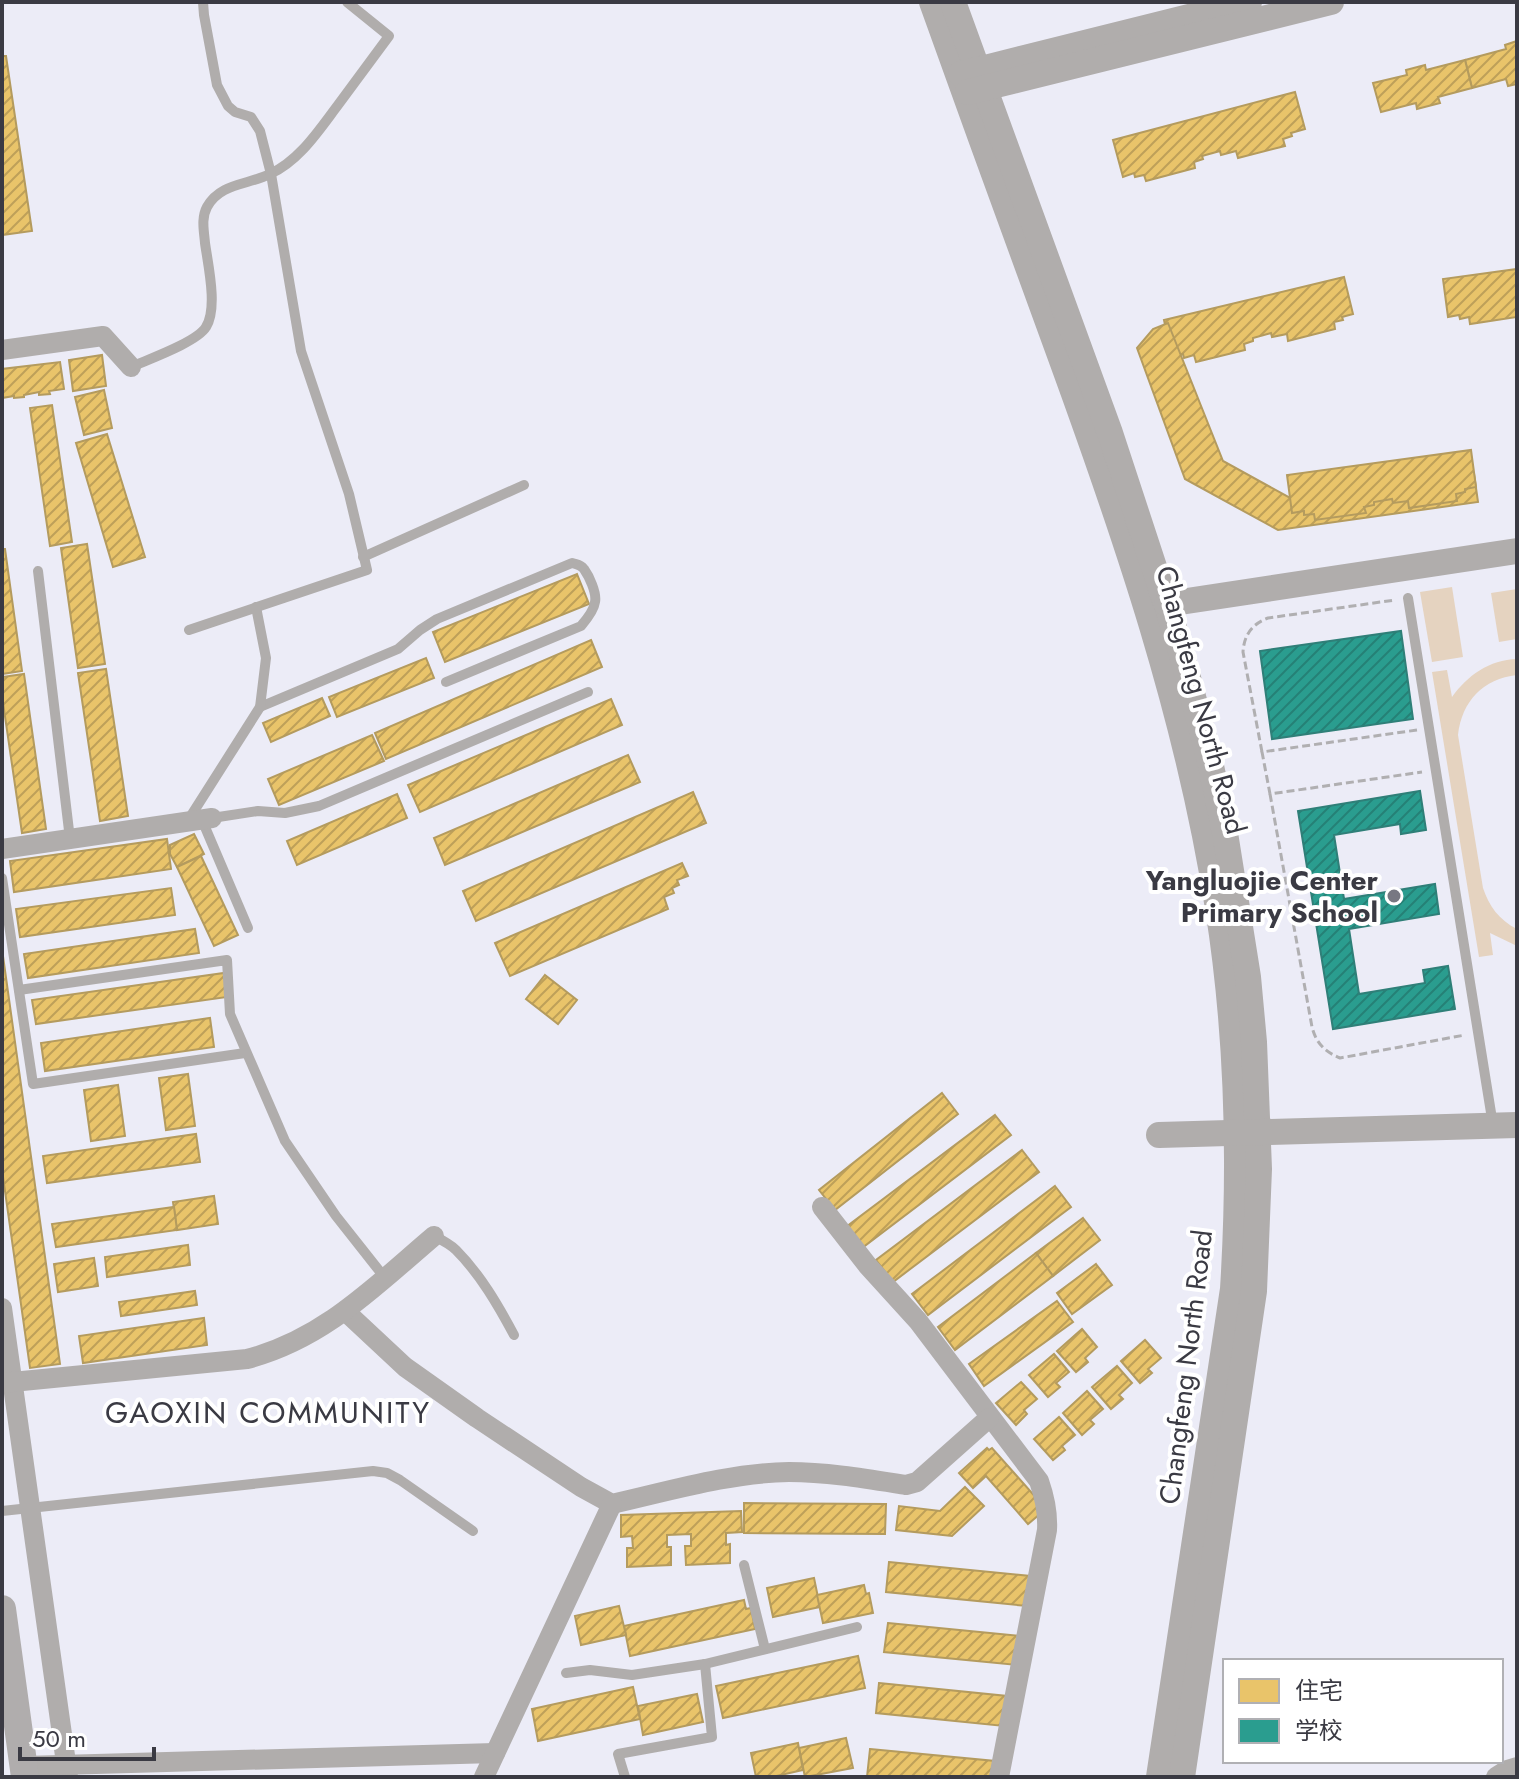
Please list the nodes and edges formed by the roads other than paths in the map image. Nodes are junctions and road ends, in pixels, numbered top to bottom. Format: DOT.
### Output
graph roads {
  1 [pos="203,2"];
  2 [pos="347,2"];
  3 [pos="932,2"];
  4 [pos="953,2"];
  5 [pos="1249,2"];
  6 [pos="1331,2"];
  7 [pos="971,82"];
  8 [pos="271,174"];
  9 [pos="2,350"];
  10 [pos="131,367"];
  11 [pos="524,485"];
  12 [pos="1517,551"];
  13 [pos="363,557"];
  14 [pos="38,571"];
  15 [pos="1408,598"];
  16 [pos="1167,604"];
  17 [pos="256,607"];
  18 [pos="189,630"];
  19 [pos="446,682"];
  20 [pos="588,692"];
  21 [pos="260,707"];
  22 [pos="200,820"];
  23 [pos="70,839"];
  24 [pos="2,849"];
  25 [pos="2,878"];
  26 [pos="248,928"];
  27 [pos="19,990"];
  28 [pos="245,1053"];
  29 [pos="1505,1126"];
  30 [pos="1248,1139"];
  31 [pos="1517,1139"];
  32 [pos="1159,1141"];
  33 [pos="822,1207"];
  34 [pos="434,1236"];
  35 [pos="385,1278"];
  36 [pos="2,1308"];
  37 [pos="345,1311"];
  38 [pos="514,1335"];
  39 [pos="7,1382"];
  40 [pos="989,1418"];
  41 [pos="612,1504"];
  42 [pos="30,1509"];
  43 [pos="2,1511"];
  44 [pos="473,1531"];
  45 [pos="744,1565"];
  46 [pos="2,1609"];
  47 [pos="857,1627"];
  48 [pos="765,1649"];
  49 [pos="705,1664"];
  50 [pos="566,1673"];
  51 [pos="495,1753"];
  52 [pos="1517,1767"];
  53 [pos="67,1771"];
  54 [pos="25,1772"];
  55 [pos="484,1777"];
  56 [pos="625,1777"];
  57 [pos="999,1777"];
  58 [pos="1159,1777"];
  59 [pos="1182,1777"];
  60 [pos="1496,1777"];
  1 -- 8 [label="lane"];
  2 -- 8 [label="lane"];
  3 -- 7 [label="street, Changfeng North Road"];
  4 -- 7 [label="street, Changfeng North Road"];
  5 -- 7 [label="street"];
  6 -- 7 [label="street"];
  7 -- 16 [label="street, Changfeng North Road"];
  7 -- 30 [label="street, Changfeng North Road"];
  8 -- 10 [label="lane"];
  8 -- 13 [label="lane"];
  9 -- 10 [label="street"];
  11 -- 13 [label="lane"];
  12 -- 16 [label="street"];
  13 -- 17 [label="lane"];
  14 -- 23 [label="lane"];
  15 -- 29 [label="lane"];
  16 -- 30 [label="street, Changfeng North Road"];
  17 -- 18 [label="lane"];
  17 -- 21 [label="lane"];
  19 -- 21 [label="lane"];
  20 -- 22 [label="lane"];
  21 -- 22 [label="lane"];
  22 -- 23 [label="street"];
  22 -- 26 [label="lane"];
  23 -- 24 [label="street"];
  25 -- 27 [label="lane"];
  27 -- 28 [label="lane"];
  27 -- 28 [label="lane"];
  28 -- 35 [label="lane"];
  29 -- 30 [label="street"];
  30 -- 31 [label="street"];
  30 -- 32 [label="street"];
  30 -- 58 [label="street, Changfeng North Road"];
  30 -- 59 [label="street, Changfeng North Road"];
  33 -- 40 [label="street"];
  34 -- 35 [label="street"];
  34 -- 38 [label="lane"];
  35 -- 37 [label="street"];
  36 -- 39 [label="street"];
  37 -- 39 [label="street"];
  37 -- 41 [label="street"];
  39 -- 42 [label="street"];
  40 -- 41 [label="street"];
  40 -- 57 [label="street"];
  41 -- 51 [label="street"];
  42 -- 43 [label="lane"];
  42 -- 44 [label="lane"];
  42 -- 53 [label="street"];
  45 -- 48 [label="lane"];
  46 -- 54 [label="main road"];
  47 -- 48 [label="lane"];
  48 -- 49 [label="lane"];
  49 -- 50 [label="lane"];
  49 -- 56 [label="lane"];
  51 -- 53 [label="street"];
  51 -- 55 [label="street"];
  52 -- 60 [label="street"];
  53 -- 54 [label="street"];
}
